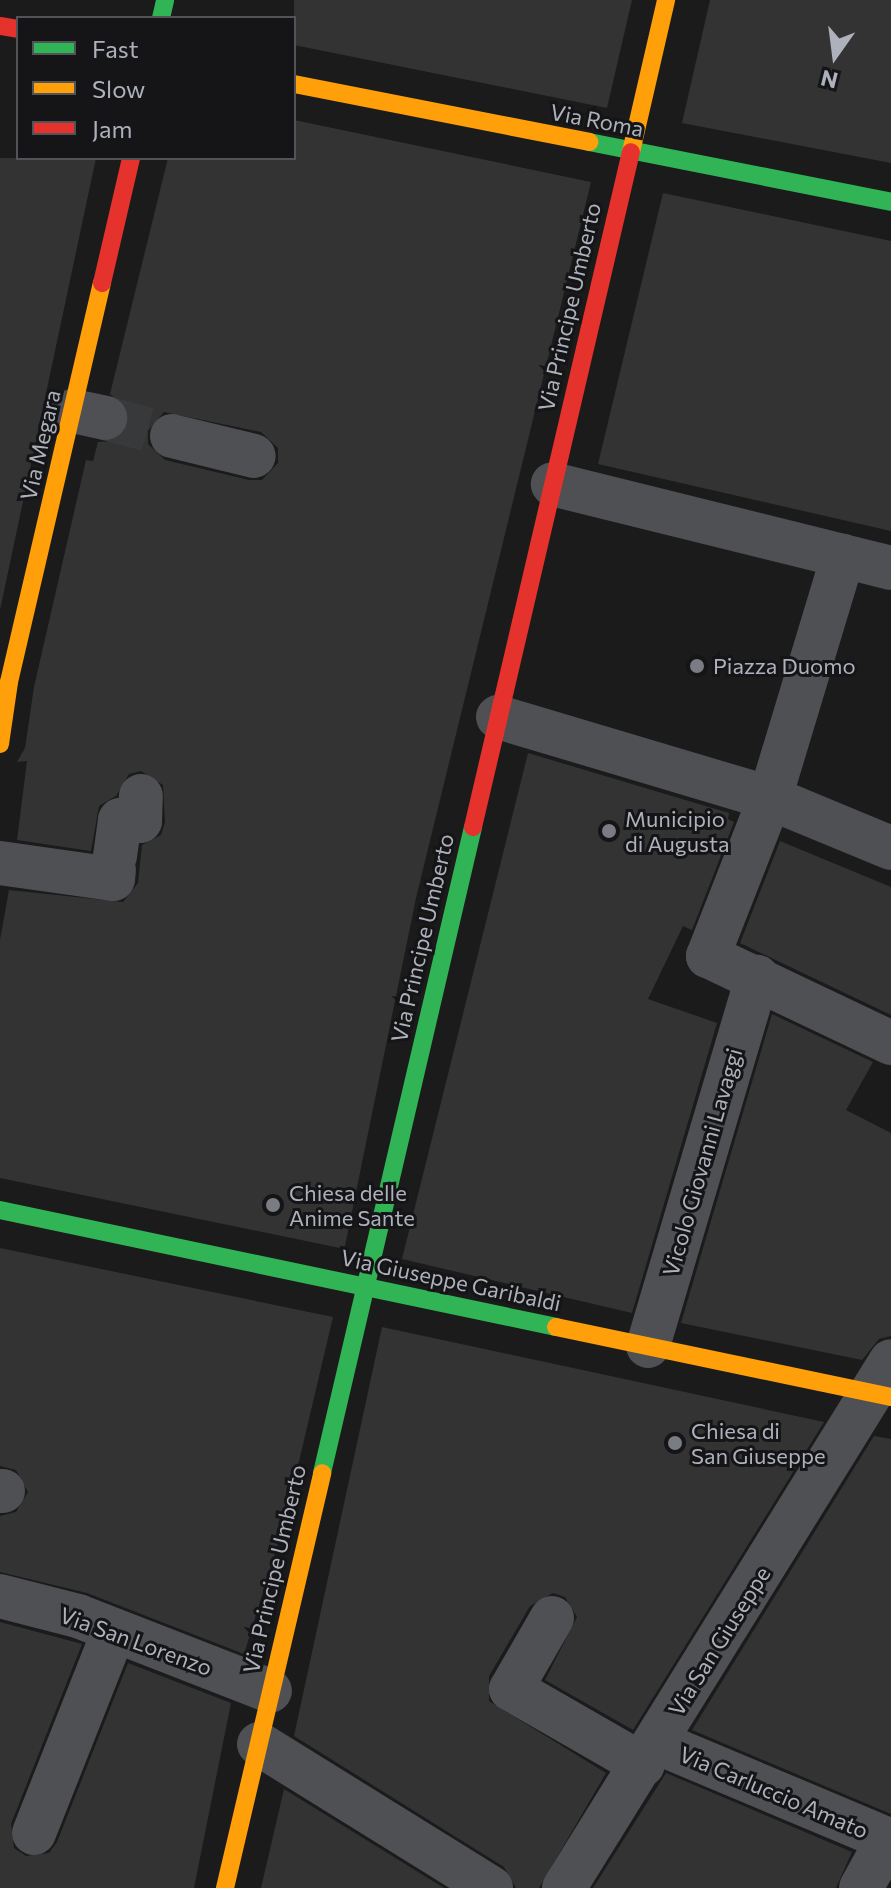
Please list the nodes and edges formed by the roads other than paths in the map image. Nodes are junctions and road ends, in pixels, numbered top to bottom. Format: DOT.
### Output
graph roads {
  1 [pos="666,0"];
  2 [pos="296,84"];
  3 [pos="631,151"];
  4 [pos="131,160"];
  5 [pos="891,202"];
  6 [pos="172,436"];
  7 [pos="254,456"];
  8 [pos="553,484"];
  9 [pos="843,556"];
  10 [pos="891,568"];
  11 [pos="498,717"];
  12 [pos="0,744"];
  13 [pos="141,796"];
  14 [pos="764,813"];
  15 [pos="891,848"];
  16 [pos="0,863"];
  17 [pos="757,977"];
  18 [pos="891,1043"];
  19 [pos="0,1210"];
  20 [pos="365,1287"];
  21 [pos="648,1346"];
  22 [pos="885,1384"];
  23 [pos="0,1596"];
  24 [pos="552,1618"];
  25 [pos="114,1631"];
  26 [pos="270,1691"];
  27 [pos="259,1744"];
  28 [pos="650,1754"];
  29 [pos="34,1833"];
  30 [pos="889,1840"];
  31 [pos="225,1888"];
  32 [pos="491,1888"];
  33 [pos="564,1888"];
  34 [pos="861,1888"];
  1 -- 3 [label="street, Via Principe Umberto"];
  2 -- 3 [label="street, Via Roma"];
  3 -- 5 [label="street, Via Roma"];
  3 -- 8 [label="street, Via Principe Umberto"];
  4 -- 12 [label="street, Via Megara"];
  6 -- 7 [label="street"];
  8 -- 9 [label="street"];
  8 -- 11 [label="street, Via Principe Umberto"];
  9 -- 10 [label="street"];
  9 -- 14 [label="street"];
  11 -- 14 [label="street"];
  11 -- 20 [label="street, Via Principe Umberto"];
  13 -- 16 [label="street"];
  14 -- 15 [label="street"];
  14 -- 17 [label="street"];
  17 -- 18 [label="street"];
  17 -- 21 [label="street, Vicolo Giovanni Lavaggi"];
  19 -- 20 [label="street, Via Giuseppe Garibaldi"];
  20 -- 21 [label="street, Via Giuseppe Garibaldi"];
  20 -- 26 [label="street, Via Principe Umberto"];
  21 -- 22 [label="street, Via Giuseppe Garibaldi"];
  22 -- 28 [label="street, Via San Giuseppe"];
  23 -- 25 [label="street, Via San Lorenzo"];
  24 -- 28 [label="street, Via Carluccio Amato"];
  25 -- 26 [label="street, Via San Lorenzo"];
  25 -- 29 [label="street"];
  26 -- 27 [label="street, Via Principe Umberto"];
  27 -- 31 [label="street, Via Principe Umberto"];
  27 -- 32 [label="street"];
  28 -- 30 [label="street, Via Carluccio Amato"];
  28 -- 33 [label="street, Via San Giuseppe"];
  30 -- 34 [label="street"];
}
